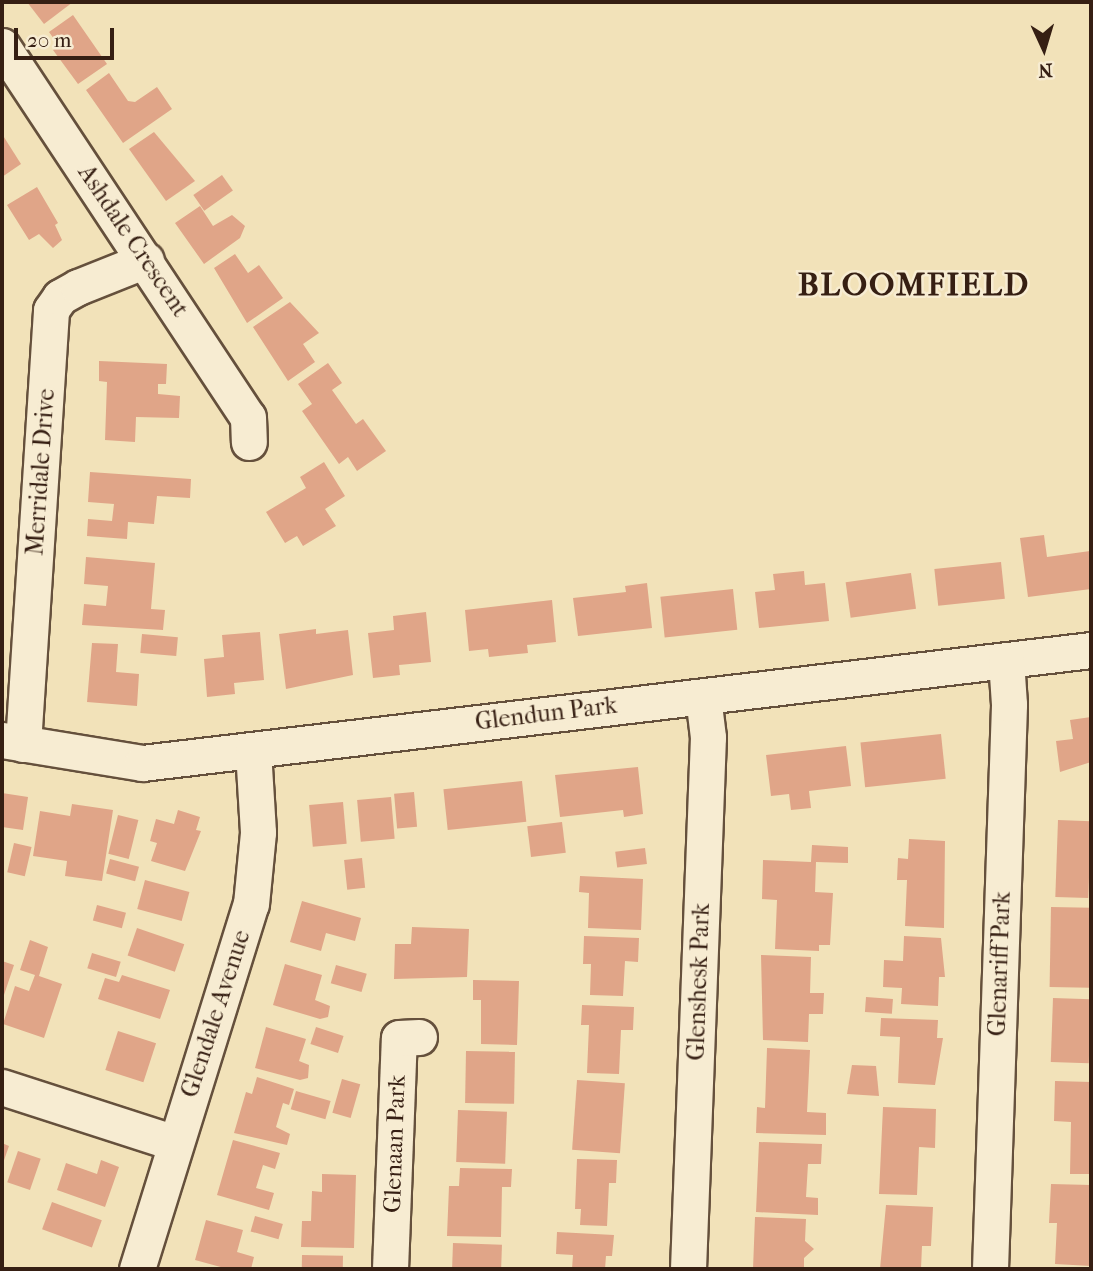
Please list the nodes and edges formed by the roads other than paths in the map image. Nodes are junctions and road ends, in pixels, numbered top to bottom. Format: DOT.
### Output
graph roads {
  1 [pos="2,46"];
  2 [pos="146,260"];
  3 [pos="249,442"];
  4 [pos="1091,650"];
  5 [pos="1006,660"];
  6 [pos="703,696"];
  7 [pos="13,742"];
  8 [pos="253,751"];
  9 [pos="419,1037"];
  10 [pos="2,1087"];
  11 [pos="175,1143"];
  12 [pos="137,1269"];
  13 [pos="390,1269"];
  14 [pos="688,1269"];
  15 [pos="990,1269"];
  1 -- 2 [label="street, Ashdale Crescent"];
  2 -- 3 [label="street, Ashdale Crescent"];
  2 -- 7 [label="street, Merridale Drive"];
  4 -- 5 [label="street, Glendun Park"];
  5 -- 6 [label="street, Glendun Park"];
  5 -- 15 [label="street, Glenariff Park"];
  6 -- 8 [label="street, Glendun Park"];
  6 -- 14 [label="street, Glenshesk Park"];
  7 -- 8 [label="street, Glendun Park"];
  8 -- 11 [label="street, Glendale Avenue"];
  9 -- 13 [label="street, Glenaan Park"];
  10 -- 11 [label="street"];
  11 -- 12 [label="street, Glendale Avenue"];
}
